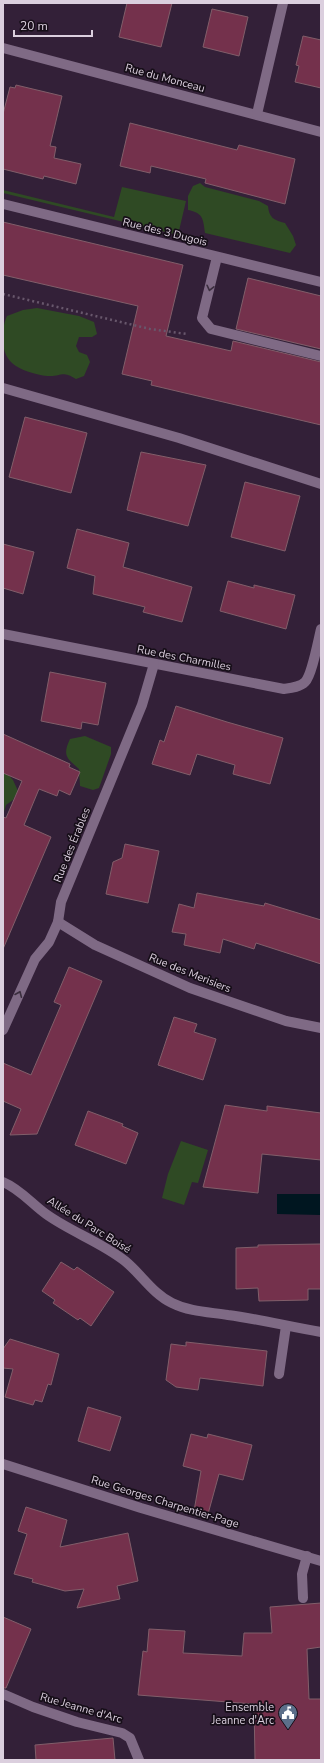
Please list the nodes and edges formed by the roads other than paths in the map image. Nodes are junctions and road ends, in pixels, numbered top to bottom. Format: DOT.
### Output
graph roads {
  1 [pos="283,3"];
  2 [pos="3,48"];
  3 [pos="257,114"];
  4 [pos="321,132"];
  5 [pos="3,204"];
  6 [pos="217,257"];
  7 [pos="321,282"];
  8 [pos="321,356"];
  9 [pos="3,388"];
  10 [pos="321,484"];
  11 [pos="321,629"];
  12 [pos="3,634"];
  13 [pos="154,664"];
  14 [pos="58,922"];
  15 [pos="321,1028"];
  16 [pos="3,1030"];
  17 [pos="3,1182"];
  18 [pos="286,1326"];
  19 [pos="321,1332"];
  20 [pos="278,1374"];
  21 [pos="3,1464"];
  22 [pos="307,1556"];
  23 [pos="321,1561"];
  24 [pos="302,1598"];
  25 [pos="3,1694"];
  26 [pos="139,1760"];
  1 -- 3 [label="street"];
  2 -- 3 [label="street, Rue du Monceau"];
  3 -- 4 [label="street, Rue du Monceau"];
  5 -- 6 [label="street, Rue des 3 Dugois"];
  6 -- 7 [label="street, Rue des 3 Dugois"];
  6 -- 8 [label="street, one-way"];
  9 -- 10 [label="street"];
  11 -- 13 [label="street, Rue des Charmilles"];
  12 -- 13 [label="street, Rue des Charmilles"];
  13 -- 14 [label="street, Rue des Érables"];
  14 -- 15 [label="street, Rue des Merisiers"];
  16 -- 14 [label="street, Rue des Érables, one-way"];
  17 -- 18 [label="street, Allée du Parc Boisé"];
  18 -- 19 [label="street, Allée du Parc Boisé"];
  18 -- 20 [label="street"];
  21 -- 22 [label="street, Rue Georges Charpentier-Page"];
  22 -- 23 [label="street, Rue Georges Charpentier-Page"];
  22 -- 24 [label="street"];
  25 -- 26 [label="street, Rue Jeanne d'Arc"];
}
